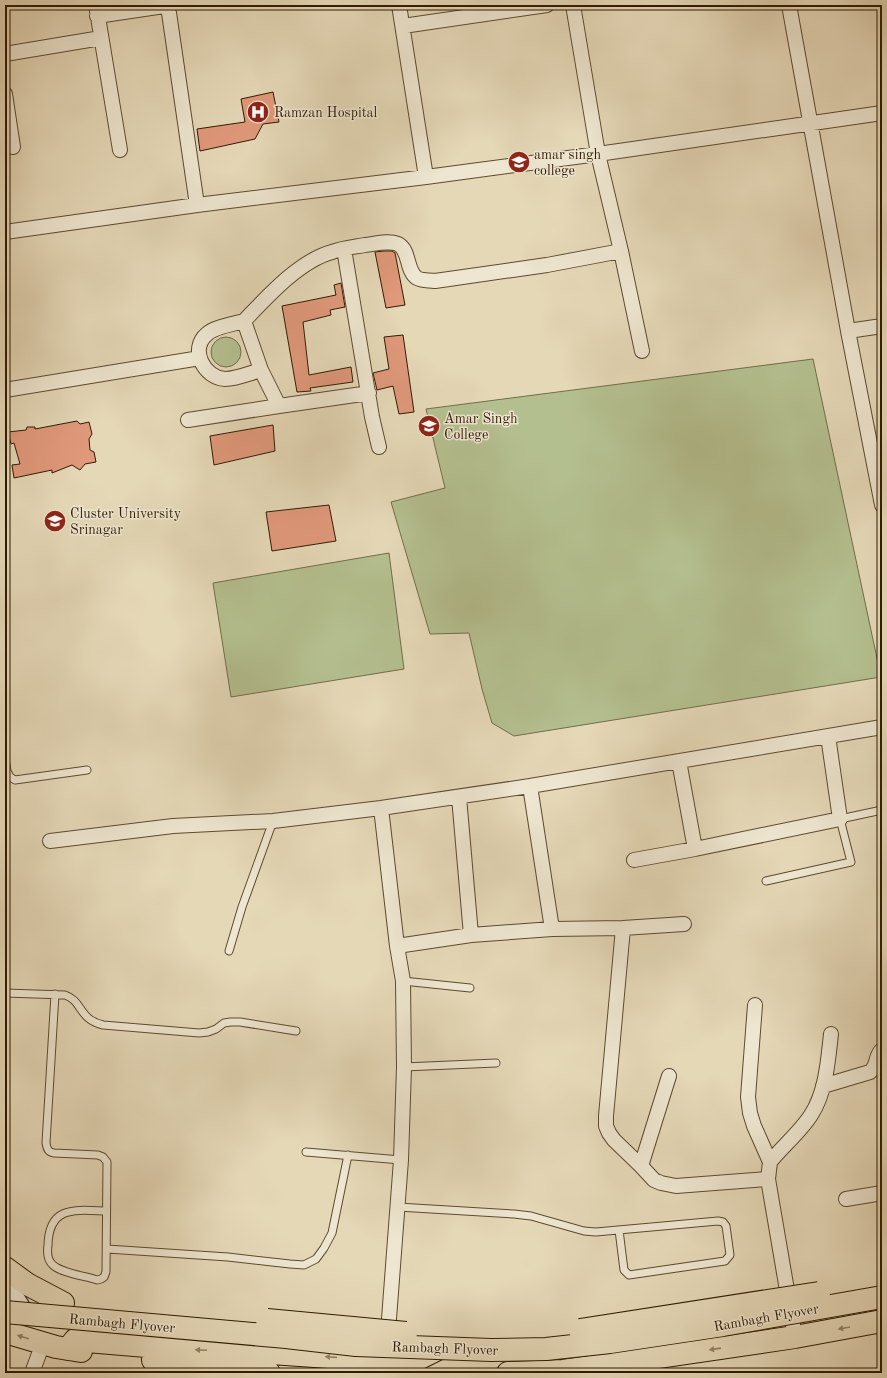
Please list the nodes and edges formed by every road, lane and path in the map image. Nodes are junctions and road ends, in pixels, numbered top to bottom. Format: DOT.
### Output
graph roads {
  1 [pos="171,5"];
  2 [pos="399,5"];
  3 [pos="547,5"];
  4 [pos="573,5"];
  5 [pos="790,5"];
  6 [pos="168,6"];
  7 [pos="96,10"];
  8 [pos="403,26"];
  9 [pos="101,38"];
  10 [pos="5,54"];
  11 [pos="5,94"];
  12 [pos="882,113"];
  13 [pos="812,123"];
  14 [pos="13,147"];
  15 [pos="120,150"];
  16 [pos="598,154"];
  17 [pos="426,177"];
  18 [pos="197,205"];
  19 [pos="5,232"];
  20 [pos="344,249"];
  21 [pos="621,252"];
  22 [pos="244,321"];
  23 [pos="882,326"];
  24 [pos="848,331"];
  25 [pos="642,351"];
  26 [pos="200,358"];
  27 [pos="261,370"];
  28 [pos="5,390"];
  29 [pos="369,393"];
  30 [pos="279,406"];
  31 [pos="188,420"];
  32 [pos="379,447"];
  33 [pos="882,505"];
  34 [pos="882,727"];
  35 [pos="828,736"];
  36 [pos="5,758"];
  37 [pos="679,761"];
  38 [pos="87,770"];
  39 [pos="530,786"];
  40 [pos="459,797"];
  41 [pos="381,808"];
  42 [pos="882,810"];
  43 [pos="840,819"];
  44 [pos="273,821"];
  45 [pos="50,841"];
  46 [pos="695,849"];
  47 [pos="634,860"];
  48 [pos="766,881"];
  49 [pos="684,924"];
  50 [pos="623,928"];
  51 [pos="552,929"];
  52 [pos="471,936"];
  53 [pos="397,946"];
  54 [pos="229,951"];
  55 [pos="403,982"];
  56 [pos="470,988"];
  57 [pos="5,993"];
  58 [pos="56,994"];
  59 [pos="755,1005"];
  60 [pos="296,1031"];
  61 [pos="831,1034"];
  62 [pos="882,1050"];
  63 [pos="496,1063"];
  64 [pos="404,1066"];
  65 [pos="669,1076"];
  66 [pos="823,1086"];
  67 [pos="306,1152"];
  68 [pos="348,1155"];
  69 [pos="401,1160"];
  70 [pos="770,1162"];
  71 [pos="641,1166"];
  72 [pos="768,1179"];
  73 [pos="882,1193"];
  74 [pos="846,1199"];
  75 [pos="398,1207"];
  76 [pos="106,1211"];
  77 [pos="619,1230"];
  78 [pos="107,1249"];
  79 [pos="5,1268"];
  80 [pos="5,1283"];
  81 [pos="882,1283"];
  82 [pos="882,1292"];
  83 [pos="882,1297"];
  84 [pos="63,1303"];
  85 [pos="9,1305"];
  86 [pos="790,1307"];
  87 [pos="882,1321"];
  88 [pos="5,1332"];
  89 [pos="388,1332"];
  90 [pos="795,1337"];
  91 [pos="43,1344"];
  92 [pos="68,1349"];
  93 [pos="438,1349"];
  94 [pos="32,1373"];
  95 [pos="269,1373"];
  96 [pos="508,1373"];
  1 -- 6 [label="street"];
  2 -- 8 [label="street"];
  3 -- 8 [label="street"];
  4 -- 16 [label="street"];
  5 -- 13 [label="street"];
  6 -- 7 [label="street"];
  6 -- 18 [label="street"];
  7 -- 9 [label="street"];
  8 -- 17 [label="street"];
  9 -- 10 [label="street"];
  9 -- 15 [label="street"];
  11 -- 14 [label="street"];
  12 -- 13 [label="street"];
  13 -- 16 [label="street"];
  13 -- 24 [label="street"];
  16 -- 17 [label="street"];
  16 -- 21 [label="street"];
  17 -- 18 [label="street"];
  18 -- 19 [label="street"];
  20 -- 21 [label="street"];
  20 -- 22 [label="street"];
  20 -- 29 [label="street"];
  21 -- 25 [label="street"];
  22 -- 26 [label="street"];
  22 -- 27 [label="street"];
  23 -- 24 [label="street"];
  24 -- 33 [label="street"];
  26 -- 27 [label="street"];
  26 -- 28 [label="street"];
  27 -- 30 [label="street"];
  29 -- 30 [label="street"];
  29 -- 32 [label="street"];
  30 -- 31 [label="street"];
  34 -- 35 [label="street"];
  35 -- 37 [label="street"];
  35 -- 43 [label="street"];
  36 -- 38 [label="lane"];
  37 -- 39 [label="street"];
  37 -- 46 [label="street"];
  39 -- 40 [label="street"];
  39 -- 51 [label="street"];
  40 -- 41 [label="street"];
  40 -- 52 [label="street"];
  41 -- 44 [label="street"];
  41 -- 53 [label="street"];
  42 -- 43 [label="lane"];
  43 -- 46 [label="street"];
  43 -- 48 [label="lane"];
  44 -- 45 [label="street"];
  44 -- 54 [label="lane"];
  46 -- 47 [label="street"];
  49 -- 50 [label="street"];
  50 -- 51 [label="street"];
  50 -- 71 [label="street"];
  51 -- 52 [label="street"];
  52 -- 53 [label="street"];
  53 -- 55 [label="street"];
  55 -- 56 [label="lane"];
  55 -- 64 [label="street"];
  57 -- 58 [label="lane"];
  58 -- 60 [label="lane"];
  58 -- 76 [label="lane"];
  59 -- 70 [label="street"];
  61 -- 66 [label="street"];
  62 -- 66 [label="street"];
  63 -- 64 [label="lane"];
  64 -- 69 [label="street"];
  65 -- 71 [label="street"];
  66 -- 70 [label="street"];
  67 -- 68 [label="lane"];
  68 -- 69 [label="lane"];
  68 -- 78 [label="lane"];
  69 -- 75 [label="street"];
  70 -- 72 [label="street"];
  71 -- 72 [label="street"];
  72 -- 86 [label="street"];
  73 -- 74 [label="street"];
  75 -- 77 [label="lane"];
  75 -- 89 [label="street"];
  76 -- 78 [label="lane"];
  76 -- 78 [label="lane"];
  77 -- 77 [label="lane"];
  79 -- 84 [label="main road"];
  80 -- 85 [label="street"];
  81 -- 89 [label="main road, Rambagh Flyover, bridge"];
  82 -- 86 [label="main road"];
  83 -- 93 [label="main road, Rambagh Flyover, bridge"];
  84 -- 85 [label="main road, Rambagh Flyover"];
  84 -- 89 [label="main road, Rambagh Flyover, bridge"];
  85 -- 86 [label="main road"];
  85 -- 93 [label="main road, Rambagh Flyover, bridge"];
  86 -- 90 [label="street"];
  87 -- 90 [label="main road, one-way"];
  91 -- 88 [label="main road, one-way"];
  90 -- 96 [label="main road, one-way"];
  91 -- 92 [label="main road"];
  91 -- 94 [label="street"];
  93 -- 92 [label="main road, one-way"];
  92 -- 95 [label="main road"];
}
